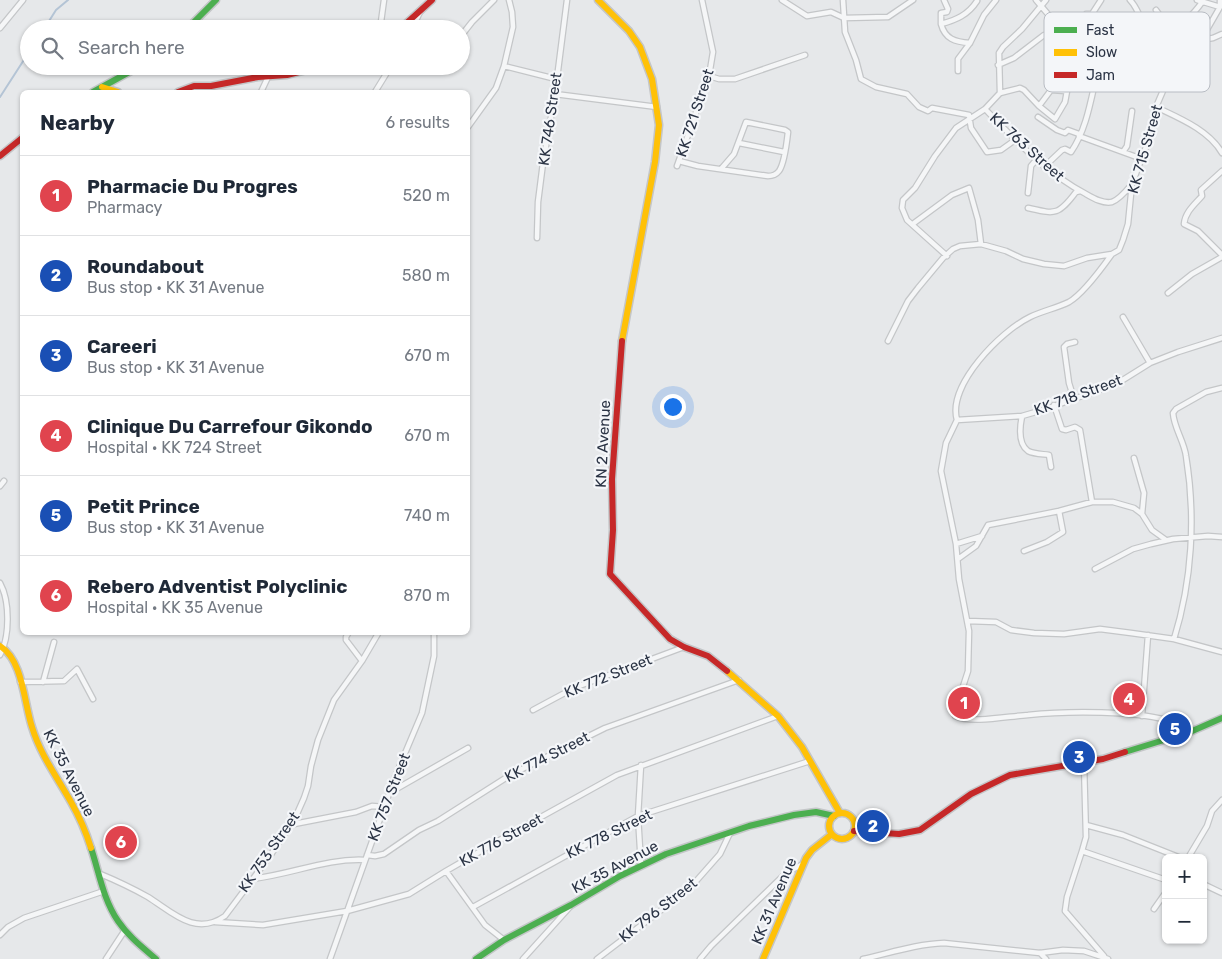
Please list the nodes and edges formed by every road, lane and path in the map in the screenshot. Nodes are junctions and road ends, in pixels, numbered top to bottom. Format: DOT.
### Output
graph roads {
  1 [pos="23,0"];
  2 [pos="216,0"];
  3 [pos="384,0"];
  4 [pos="432,0"];
  5 [pos="494,0"];
  6 [pos="510,0"];
  7 [pos="567,0"];
  8 [pos="598,0"];
  9 [pos="702,0"];
  10 [pos="782,0"];
  11 [pos="843,0"];
  12 [pos="913,0"];
  13 [pos="944,0"];
  14 [pos="996,0"];
  15 [pos="1036,0"];
  16 [pos="1046,0"];
  17 [pos="1130,0"];
  18 [pos="1197,0"];
  19 [pos="1220,0"];
  20 [pos="977,1"];
  21 [pos="1203,1"];
  22 [pos="424,6"];
  23 [pos="1042,6"];
  24 [pos="1220,7"];
  25 [pos="1047,12"];
  26 [pos="1138,12"];
  27 [pos="1195,12"];
  28 [pos="844,18"];
  29 [pos="196,20"];
  30 [pos="381,20"];
  31 [pos="409,20"];
  32 [pos="417,20"];
  33 [pos="941,24"];
  34 [pos="1210,24"];
  35 [pos="470,25"];
  36 [pos="0,28"];
  37 [pos="1222,34"];
  38 [pos="1044,35"];
  39 [pos="1210,38"];
  40 [pos="970,43"];
  41 [pos="805,55"];
  42 [pos="998,65"];
  43 [pos="504,66"];
  44 [pos="958,71"];
  45 [pos="127,75"];
  46 [pos="287,75"];
  47 [pos="385,75"];
  48 [pos="710,76"];
  49 [pos="268,77"];
  50 [pos="556,78"];
  51 [pos="105,90"];
  52 [pos="183,90"];
  53 [pos="262,90"];
  54 [pos="376,90"];
  55 [pos="1048,92"];
  56 [pos="1067,92"];
  57 [pos="1093,92"];
  58 [pos="1163,92"];
  59 [pos="1000,93"];
  60 [pos="555,94"];
  61 [pos="1039,106"];
  62 [pos="657,107"];
  63 [pos="1156,108"];
  64 [pos="985,109"];
  65 [pos="1132,111"];
  66 [pos="1038,117"];
  67 [pos="971,118"];
  68 [pos="470,124"];
  69 [pos="1079,135"];
  70 [pos="20,140"];
  71 [pos="1015,140"];
  72 [pos="1222,140"];
  73 [pos="739,144"];
  74 [pos="1217,144"];
  75 [pos="784,152"];
  76 [pos="1123,152"];
  77 [pos="1222,153"];
  78 [pos="0,156"];
  79 [pos="1142,159"];
  80 [pos="1036,160"];
  81 [pos="1044,167"];
  82 [pos="721,169"];
  83 [pos="1222,170"];
  84 [pos="1132,184"];
  85 [pos="1080,190"];
  86 [pos="1028,193"];
  87 [pos="1028,208"];
  88 [pos="914,223"];
  89 [pos="537,238"];
  90 [pos="980,244"];
  91 [pos="1112,254"];
  92 [pos="947,256"];
  93 [pos="1222,256"];
  94 [pos="1168,293"];
  95 [pos="1123,317"];
  96 [pos="1222,338"];
  97 [pos="888,341"];
  98 [pos="1075,342"];
  99 [pos="1150,363"];
  100 [pos="1222,388"];
  101 [pos="1074,399"];
  102 [pos="1054,406"];
  103 [pos="1022,416"];
  104 [pos="957,420"];
  105 [pos="1134,458"];
  106 [pos="1051,467"];
  107 [pos="4,481"];
  108 [pos="0,486"];
  109 [pos="1092,502"];
  110 [pos="1059,511"];
  111 [pos="1142,514"];
  112 [pos="982,536"];
  113 [pos="1222,536"];
  114 [pos="1190,538"];
  115 [pos="1166,540"];
  116 [pos="956,544"];
  117 [pos="1024,551"];
  118 [pos="958,559"];
  119 [pos="1095,569"];
  120 [pos="0,583"];
  121 [pos="968,621"];
  122 [pos="347,635"];
  123 [pos="377,635"];
  124 [pos="434,635"];
  125 [pos="1148,635"];
  126 [pos="1174,639"];
  127 [pos="54,642"];
  128 [pos="2,646"];
  129 [pos="684,647"];
  130 [pos="1222,652"];
  131 [pos="0,656"];
  132 [pos="362,661"];
  133 [pos="739,680"];
  134 [pos="20,682"];
  135 [pos="43,682"];
  136 [pos="93,699"];
  137 [pos="533,710"];
  138 [pos="778,716"];
  139 [pos="1142,716"];
  140 [pos="1222,718"];
  141 [pos="1190,732"];
  142 [pos="468,748"];
  143 [pos="810,761"];
  144 [pos="1084,763"];
  145 [pos="642,765"];
  146 [pos="390,792"];
  147 [pos="1222,800"];
  148 [pos="385,807"];
  149 [pos="837,815"];
  150 [pos="638,816"];
  151 [pos="289,825"];
  152 [pos="1086,825"];
  153 [pos="854,831"];
  154 [pos="730,833"];
  155 [pos="832,834"];
  156 [pos="1082,851"];
  157 [pos="1170,854"];
  158 [pos="1190,854"];
  159 [pos="366,858"];
  160 [pos="803,864"];
  161 [pos="641,865"];
  162 [pos="446,871"];
  163 [pos="98,873"];
  164 [pos="251,879"];
  165 [pos="1162,879"];
  166 [pos="1207,886"];
  167 [pos="104,891"];
  168 [pos="1222,893"];
  169 [pos="1162,898"];
  170 [pos="571,905"];
  171 [pos="472,908"];
  172 [pos="1154,909"];
  173 [pos="347,911"];
  174 [pos="215,922"];
  175 [pos="126,930"];
  176 [pos="0,935"];
  177 [pos="504,940"];
  178 [pos="1040,953"];
  179 [pos="874,958"];
  180 [pos="1107,958"];
  181 [pos="106,959"];
  182 [pos="156,959"];
  183 [pos="330,959"];
  184 [pos="476,959"];
  185 [pos="524,959"];
  186 [pos="597,959"];
  187 [pos="700,959"];
  188 [pos="762,959"];
  189 [pos="863,959"];
  190 [pos="1046,959"];
  1 -- 36 [label="street"];
  2 -- 29 [label="main road"];
  3 -- 30 [label="street"];
  4 -- 22 [label="main road"];
  5 -- 35 [label="street"];
  6 -- 43 [label="street"];
  7 -- 50 [label="street, KK 746 Street"];
  8 -- 62 [label="main road, KN 2 Avenue"];
  9 -- 48 [label="street, KK 721 Street"];
  10 -- 28 [label="street"];
  11 -- 28 [label="street"];
  12 -- 28 [label="street"];
  13 -- 33 [label="street"];
  14 -- 40 [label="street"];
  15 -- 23 [label="street"];
  16 -- 23 [label="street, KK 763 Street"];
  17 -- 26 [label="street"];
  18 -- 21 [label="street"];
  19 -- 24 [label="street, KK 715 Street"];
  20 -- 33 [label="street"];
  21 -- 24 [label="street"];
  21 -- 27 [label="street"];
  22 -- 31 [label="main road"];
  22 -- 32 [label="street"];
  23 -- 25 [label="street"];
  23 -- 42 [label="street, KK 763 Street"];
  24 -- 34 [label="street, KK 715 Street"];
  28 -- 67 [label="street"];
  33 -- 40 [label="street"];
  37 -- 39 [label="street"];
  38 -- 42 [label="street"];
  40 -- 44 [label="street"];
  41 -- 48 [label="street"];
  42 -- 59 [label="street, KK 763 Street"];
  43 -- 50 [label="street"];
  43 -- 68 [label="street"];
  45 -- 51 [label="main road"];
  46 -- 49 [label="main road"];
  47 -- 54 [label="street"];
  48 -- 82 [label="street, KK 721 Street"];
  49 -- 52 [label="main road"];
  49 -- 53 [label="street"];
  50 -- 60 [label="street, KK 746 Street"];
  55 -- 61 [label="street"];
  56 -- 61 [label="street"];
  57 -- 69 [label="street"];
  58 -- 63 [label="street, KK 715 Street"];
  59 -- 61 [label="street"];
  59 -- 64 [label="street, KK 763 Street"];
  60 -- 62 [label="street"];
  60 -- 89 [label="street, KK 746 Street"];
  62 -- 129 [label="main road, KN 2 Avenue"];
  63 -- 74 [label="street"];
  63 -- 79 [label="street, KK 715 Street"];
  64 -- 67 [label="street"];
  64 -- 71 [label="street, KK 763 Street"];
  65 -- 76 [label="street"];
  66 -- 69 [label="street"];
  67 -- 71 [label="street"];
  67 -- 92 [label="street"];
  69 -- 76 [label="street"];
  69 -- 81 [label="street"];
  70 -- 78 [label="main road"];
  71 -- 80 [label="street, KK 763 Street"];
  72 -- 74 [label="street"];
  73 -- 75 [label="street"];
  73 -- 75 [label="street"];
  73 -- 82 [label="street"];
  74 -- 77 [label="street"];
  75 -- 82 [label="street"];
  76 -- 79 [label="street"];
  79 -- 84 [label="street, KK 715 Street"];
  80 -- 81 [label="street, KK 763 Street"];
  80 -- 86 [label="street"];
  81 -- 85 [label="street, KK 763 Street"];
  83 -- 93 [label="street"];
  84 -- 85 [label="street, KK 763 Street"];
  84 -- 91 [label="street, KK 715 Street"];
  85 -- 87 [label="street"];
  88 -- 90 [label="street"];
  90 -- 91 [label="street"];
  90 -- 92 [label="street"];
  91 -- 104 [label="street, KK 715 Street"];
  92 -- 97 [label="street"];
  93 -- 94 [label="street"];
  95 -- 99 [label="street"];
  96 -- 99 [label="street, KK 718 Street"];
  98 -- 101 [label="street"];
  99 -- 101 [label="street, KK 718 Street"];
  100 -- 114 [label="street"];
  101 -- 102 [label="street, KK 718 Street"];
  102 -- 103 [label="street, KK 718 Street"];
  102 -- 109 [label="street"];
  103 -- 104 [label="street, KK 718 Street"];
  103 -- 106 [label="street"];
  104 -- 116 [label="street"];
  105 -- 111 [label="street"];
  107 -- 108 [label="street"];
  109 -- 110 [label="street"];
  109 -- 111 [label="street"];
  110 -- 112 [label="street"];
  110 -- 117 [label="street"];
  111 -- 115 [label="street"];
  112 -- 116 [label="street"];
  112 -- 118 [label="street"];
  113 -- 114 [label="street"];
  114 -- 115 [label="street"];
  114 -- 126 [label="street"];
  115 -- 119 [label="street"];
  116 -- 118 [label="street"];
  118 -- 121 [label="street"];
  120 -- 128 [label="street"];
  121 -- 125 [label="street"];
  121 -- 139 [label="street"];
  122 -- 132 [label="street"];
  123 -- 132 [label="street, KK 753 Street"];
  124 -- 146 [label="street, KK 757 Street"];
  125 -- 126 [label="street"];
  125 -- 139 [label="street"];
  126 -- 130 [label="street"];
  127 -- 135 [label="street"];
  128 -- 131 [label="street"];
  128 -- 134 [label="main road, KK 35 Avenue"];
  129 -- 133 [label="main road, KN 2 Avenue"];
  129 -- 137 [label="street, KK 772 Street"];
  132 -- 151 [label="street, KK 753 Street"];
  133 -- 138 [label="main road, KN 2 Avenue"];
  133 -- 159 [label="street, KK 774 Street"];
  134 -- 135 [label="street"];
  134 -- 163 [label="main road, KK 35 Avenue"];
  135 -- 136 [label="street"];
  138 -- 143 [label="main road, KN 2 Avenue"];
  138 -- 145 [label="street, KK 776 Street"];
  139 -- 141 [label="street"];
  140 -- 141 [label="main road"];
  141 -- 144 [label="main road"];
  142 -- 146 [label="street"];
  143 -- 149 [label="main road, KN 2 Avenue"];
  143 -- 150 [label="street, KK 778 Street"];
  144 -- 152 [label="street"];
  144 -- 153 [label="main road"];
  145 -- 150 [label="street"];
  145 -- 162 [label="street, KK 776 Street"];
  146 -- 148 [label="street, KK 757 Street"];
  147 -- 158 [label="street"];
  148 -- 151 [label="street"];
  148 -- 159 [label="street, KK 757 Street"];
  149 -- 153 [label="main road"];
  149 -- 154 [label="main road, KK 35 Avenue"];
  149 -- 155 [label="main road"];
  150 -- 161 [label="street"];
  150 -- 171 [label="street, KK 778 Street"];
  151 -- 164 [label="street, KK 753 Street"];
  152 -- 156 [label="street"];
  152 -- 157 [label="street"];
  153 -- 155 [label="main road"];
  154 -- 161 [label="main road, KK 35 Avenue"];
  154 -- 186 [label="street, KK 796 Street"];
  155 -- 160 [label="main road, KK 31 Avenue"];
  156 -- 165 [label="street"];
  156 -- 180 [label="street"];
  159 -- 164 [label="street, KK 774 Street"];
  159 -- 173 [label="street, KK 757 Street"];
  160 -- 187 [label="street"];
  160 -- 188 [label="main road, KK 31 Avenue"];
  161 -- 170 [label="main road, KK 35 Avenue"];
  162 -- 171 [label="street"];
  162 -- 173 [label="street, KK 776 Street"];
  163 -- 167 [label="main road, KK 35 Avenue"];
  163 -- 174 [label="street"];
  164 -- 174 [label="street, KK 753 Street"];
  166 -- 168 [label="street"];
  167 -- 175 [label="main road, KK 35 Avenue"];
  167 -- 176 [label="street"];
  169 -- 172 [label="street"];
  170 -- 177 [label="main road, KK 35 Avenue"];
  170 -- 185 [label="street"];
  171 -- 177 [label="street"];
  173 -- 174 [label="street, KK 776 Street"];
  173 -- 183 [label="street, KK 757 Street"];
  175 -- 181 [label="street"];
  175 -- 182 [label="main road, KK 35 Avenue"];
  177 -- 184 [label="main road, KK 35 Avenue"];
  178 -- 179 [label="street"];
  178 -- 180 [label="street"];
  178 -- 190 [label="street"];
  179 -- 189 [label="street"];
}
